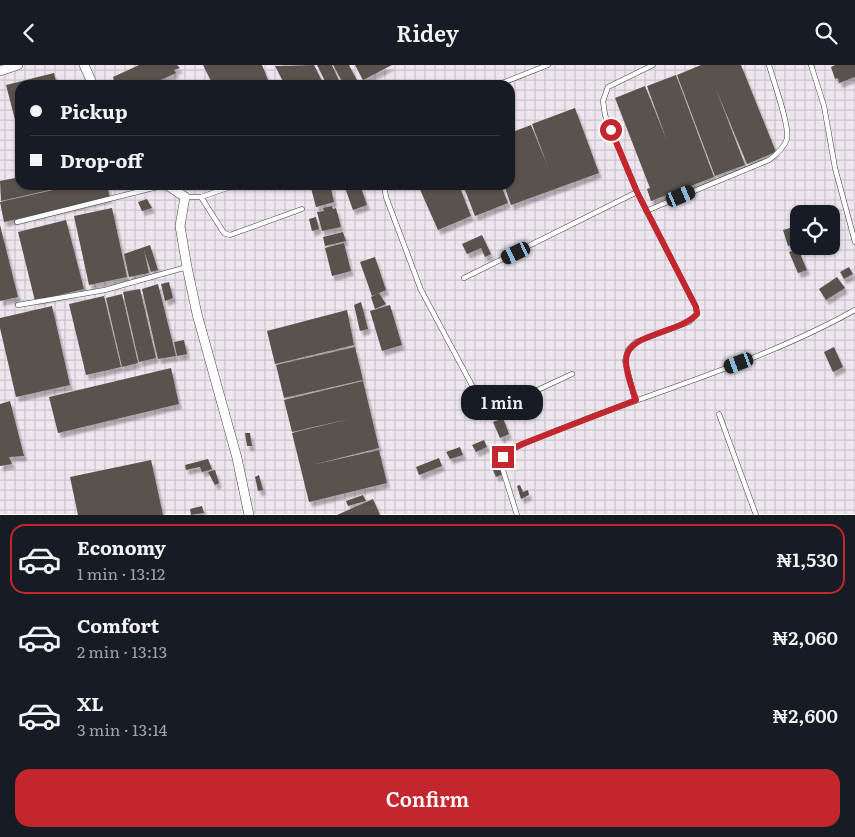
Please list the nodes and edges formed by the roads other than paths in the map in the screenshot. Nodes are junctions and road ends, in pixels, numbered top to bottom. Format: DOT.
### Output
graph roads {
  1 [pos="18,65"];
  2 [pos="84,65"];
  3 [pos="548,65"];
  4 [pos="653,65"];
  5 [pos="769,65"];
  6 [pos="811,65"];
  7 [pos="0,71"];
  8 [pos="92,80"];
  9 [pos="510,80"];
  10 [pos="146,190"];
  11 [pos="174,190"];
  12 [pos="221,190"];
  13 [pos="385,190"];
  14 [pos="637,192"];
  15 [pos="185,197"];
  16 [pos="201,197"];
  17 [pos="302,209"];
  18 [pos="646,211"];
  19 [pos="17,222"];
  20 [pos="855,243"];
  21 [pos="187,267"];
  22 [pos="464,278"];
  23 [pos="18,305"];
  24 [pos="855,310"];
  25 [pos="572,374"];
  26 [pos="636,400"];
  27 [pos="719,414"];
  28 [pos="249,515"];
  29 [pos="517,515"];
  30 [pos="756,515"];
  1 -- 7 [label="street"];
  2 -- 8 [label="street"];
  3 -- 9 [label="lane"];
  4 -- 14 [label="lane"];
  5 -- 18 [label="lane"];
  6 -- 20 [label="lane"];
  10 -- 19 [label="lane"];
  11 -- 15 [label="street"];
  12 -- 16 [label="lane"];
  13 -- 25 [label="lane"];
  14 -- 18 [label="lane"];
  14 -- 22 [label="lane"];
  15 -- 16 [label="lane"];
  15 -- 21 [label="street"];
  16 -- 17 [label="lane"];
  18 -- 26 [label="lane"];
  21 -- 23 [label="lane"];
  21 -- 28 [label="street"];
  24 -- 26 [label="lane"];
  26 -- 29 [label="lane"];
  27 -- 30 [label="lane"];
}
